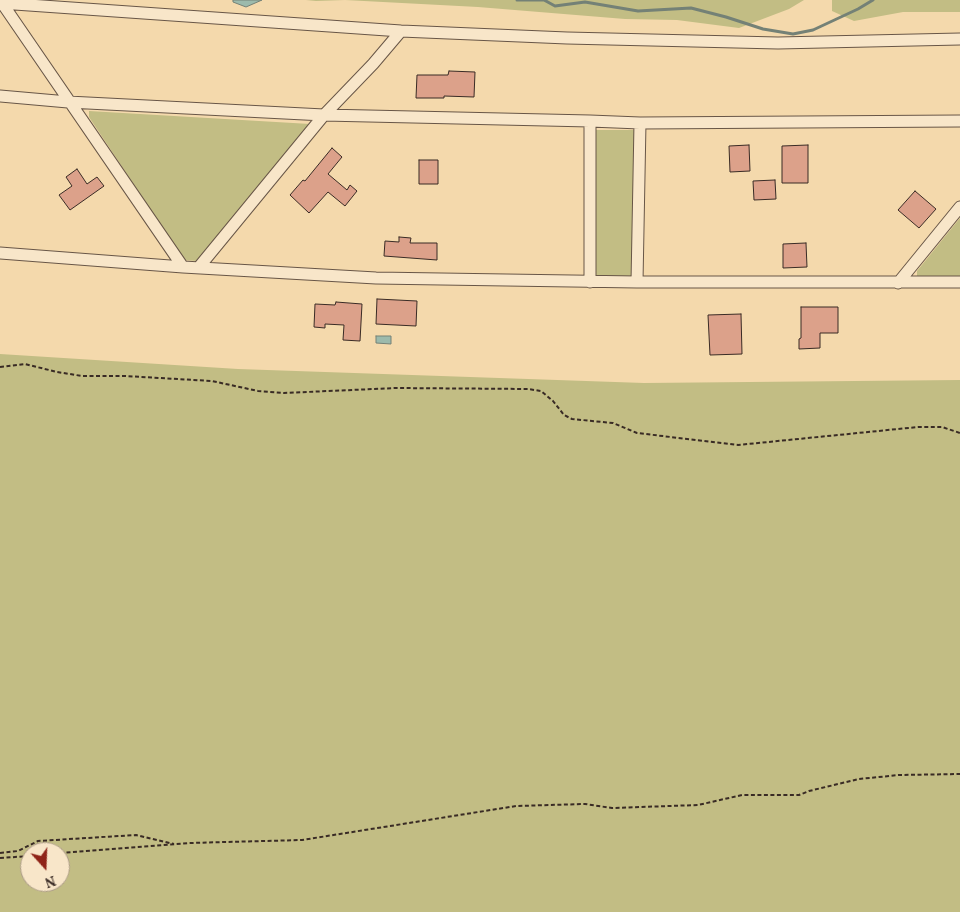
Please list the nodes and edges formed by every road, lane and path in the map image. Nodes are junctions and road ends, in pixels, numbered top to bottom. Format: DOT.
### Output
graph roads {
  1 [pos="1,3"];
  2 [pos="400,31"];
  3 [pos="960,39"];
  4 [pos="0,96"];
  5 [pos="68,102"];
  6 [pos="324,115"];
  7 [pos="590,121"];
  8 [pos="960,121"];
  9 [pos="640,124"];
  10 [pos="960,208"];
  11 [pos="0,253"];
  12 [pos="183,267"];
  13 [pos="199,267"];
  14 [pos="590,282"];
  15 [pos="638,282"];
  16 [pos="960,282"];
  17 [pos="898,283"];
  18 [pos="0,366"];
  19 [pos="960,433"];
  20 [pos="960,774"];
  21 [pos="175,845"];
  22 [pos="0,853"];
  23 [pos="70,853"];
  24 [pos="20,857"];
  25 [pos="0,858"];
  1 -- 2 [label="street"];
  1 -- 5 [label="street"];
  2 -- 3 [label="street"];
  2 -- 6 [label="street"];
  4 -- 5 [label="street"];
  5 -- 6 [label="street"];
  5 -- 12 [label="street"];
  6 -- 7 [label="street"];
  6 -- 13 [label="street"];
  7 -- 9 [label="street"];
  7 -- 14 [label="street"];
  8 -- 9 [label="street"];
  9 -- 15 [label="street"];
  10 -- 17 [label="street"];
  11 -- 12 [label="street"];
  12 -- 13 [label="street"];
  13 -- 14 [label="street"];
  14 -- 15 [label="street"];
  15 -- 17 [label="street"];
  16 -- 17 [label="street"];
  18 -- 19 [label="path"];
  20 -- 21 [label="path"];
  21 -- 22 [label="path"];
  21 -- 23 [label="path"];
  24 -- 25 [label="path"];
}
